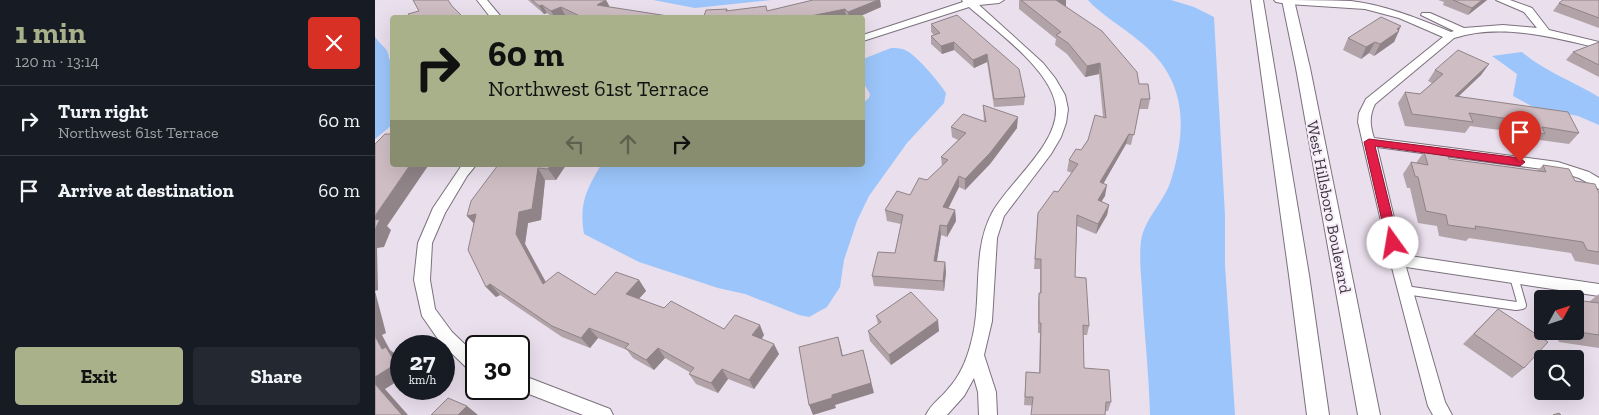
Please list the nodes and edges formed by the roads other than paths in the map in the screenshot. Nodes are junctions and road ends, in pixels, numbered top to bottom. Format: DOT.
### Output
graph roads {
  1 [pos="482,0"];
  2 [pos="999,0"];
  3 [pos="1257,0"];
  4 [pos="1285,0"];
  5 [pos="1378,0"];
  6 [pos="1501,0"];
  7 [pos="971,1"];
  8 [pos="494,15"];
  9 [pos="1544,31"];
  10 [pos="1456,34"];
  11 [pos="865,37"];
  12 [pos="1599,45"];
  13 [pos="1369,142"];
  14 [pos="468,167"];
  15 [pos="1599,184"];
  16 [pos="1397,260"];
  17 [pos="1514,277"];
  18 [pos="1405,290"];
  19 [pos="1599,290"];
  20 [pos="975,353"];
  21 [pos="465,355"];
  22 [pos="530,386"];
  23 [pos="604,415"];
  24 [pos="935,415"];
  25 [pos="989,415"];
  26 [pos="1318,415"];
  27 [pos="1369,415"];
  28 [pos="1443,415"];
  1 -- 8 [label="street"];
  2 -- 7 [label="street"];
  3 -- 26 [label="street"];
  4 -- 10 [label="street"];
  4 -- 27 [label="street, West Hillsboro Boulevard"];
  5 -- 10 [label="street"];
  6 -- 9 [label="street"];
  7 -- 11 [label="street"];
  7 -- 20 [label="street"];
  9 -- 10 [label="street"];
  9 -- 12 [label="street"];
  10 -- 13 [label="street"];
  13 -- 15 [label="street"];
  13 -- 16 [label="street"];
  14 -- 21 [label="street"];
  16 -- 17 [label="street"];
  16 -- 18 [label="street"];
  17 -- 18 [label="lane"];
  17 -- 19 [label="street"];
  18 -- 28 [label="street"];
  20 -- 24 [label="street"];
  20 -- 25 [label="street"];
  22 -- 23 [label="street"];
}
